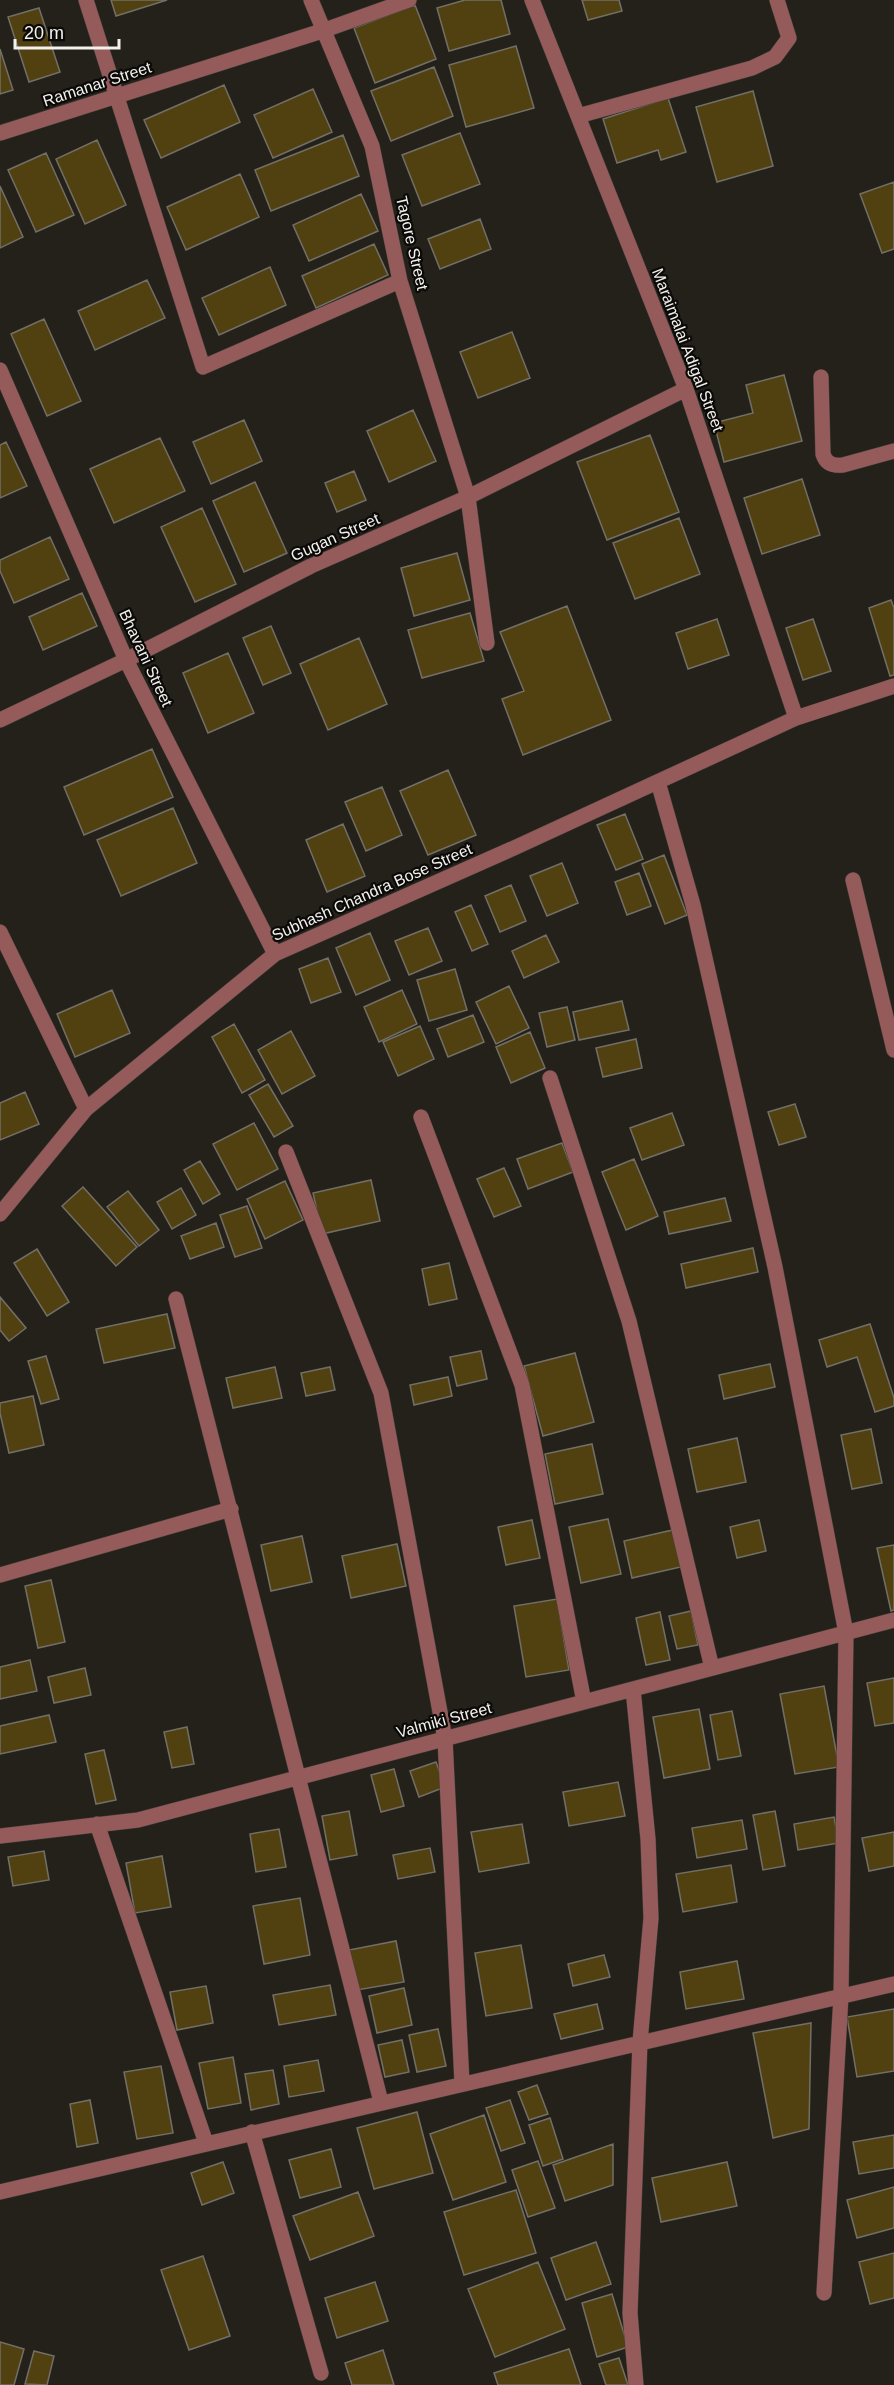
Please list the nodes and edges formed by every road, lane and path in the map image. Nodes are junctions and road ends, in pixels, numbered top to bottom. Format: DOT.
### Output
graph roads {
  1 [pos="86,0"];
  2 [pos="310,0"];
  3 [pos="409,0"];
  4 [pos="532,0"];
  5 [pos="777,0"];
  6 [pos="322,31"];
  7 [pos="116,96"];
  8 [pos="578,116"];
  9 [pos="0,133"];
  10 [pos="400,281"];
  11 [pos="0,370"];
  12 [pos="821,377"];
  13 [pos="686,389"];
  14 [pos="894,451"];
  15 [pos="468,497"];
  16 [pos="487,643"];
  17 [pos="126,660"];
  18 [pos="894,686"];
  19 [pos="796,718"];
  20 [pos="0,720"];
  21 [pos="658,782"];
  22 [pos="853,880"];
  23 [pos="0,932"];
  24 [pos="275,954"];
  25 [pos="894,1050"];
  26 [pos="550,1078"];
  27 [pos="86,1109"];
  28 [pos="421,1117"];
  29 [pos="286,1152"];
  30 [pos="0,1214"];
  31 [pos="176,1299"];
  32 [pos="231,1509"];
  33 [pos="0,1575"];
  34 [pos="894,1620"];
  35 [pos="846,1633"];
  36 [pos="712,1668"];
  37 [pos="633,1689"];
  38 [pos="584,1702"];
  39 [pos="445,1739"];
  40 [pos="297,1778"];
  41 [pos="97,1824"];
  42 [pos="0,1836"];
  43 [pos="894,1984"];
  44 [pos="841,1996"];
  45 [pos="640,2042"];
  46 [pos="462,2083"];
  47 [pos="381,2102"];
  48 [pos="252,2132"];
  49 [pos="206,2143"];
  50 [pos="0,2192"];
  51 [pos="824,2293"];
  52 [pos="321,2373"];
  53 [pos="636,2385"];
  1 -- 7 [label="street"];
  2 -- 6 [label="street, Tagore Street"];
  3 -- 6 [label="street, Ramanar Street"];
  4 -- 8 [label="street, Maraimalai Adigal Street"];
  5 -- 8 [label="street"];
  6 -- 7 [label="street, Ramanar Street"];
  6 -- 10 [label="street, Tagore Street"];
  7 -- 9 [label="street, Ramanar Street"];
  7 -- 10 [label="street"];
  8 -- 13 [label="street, Maraimalai Adigal Street"];
  10 -- 15 [label="street, Tagore Street"];
  11 -- 17 [label="street, Bhavani Street"];
  12 -- 14 [label="street"];
  13 -- 15 [label="street, Gugan Street"];
  13 -- 19 [label="street, Maraimalai Adigal Street"];
  15 -- 16 [label="street, Tagore Street"];
  15 -- 17 [label="street, Gugan Street"];
  17 -- 20 [label="street, Gugan Street"];
  17 -- 24 [label="street, Bhavani Street"];
  18 -- 19 [label="street, Subhash Chandra Bose Street"];
  19 -- 21 [label="street, Subhash Chandra Bose Street"];
  21 -- 24 [label="street, Subhash Chandra Bose Street"];
  21 -- 35 [label="street"];
  22 -- 25 [label="street"];
  23 -- 27 [label="street"];
  24 -- 27 [label="street, Subhash Chandra Bose Street"];
  26 -- 36 [label="street"];
  27 -- 30 [label="street, Subhash Chandra Bose Street"];
  28 -- 38 [label="street"];
  29 -- 39 [label="street"];
  31 -- 32 [label="street"];
  32 -- 33 [label="street"];
  32 -- 40 [label="street"];
  34 -- 35 [label="street, Valmiki Street"];
  35 -- 36 [label="street, Valmiki Street"];
  35 -- 44 [label="street"];
  36 -- 37 [label="street, Valmiki Street"];
  37 -- 38 [label="street, Valmiki Street"];
  37 -- 45 [label="street"];
  38 -- 39 [label="street, Valmiki Street"];
  39 -- 40 [label="street, Valmiki Street"];
  39 -- 46 [label="street"];
  40 -- 41 [label="street, Valmiki Street"];
  40 -- 47 [label="street"];
  41 -- 42 [label="street, Valmiki Street"];
  41 -- 49 [label="street"];
  43 -- 44 [label="street"];
  44 -- 45 [label="street"];
  44 -- 51 [label="street"];
  45 -- 46 [label="street"];
  45 -- 53 [label="street"];
  46 -- 47 [label="street"];
  47 -- 48 [label="street"];
  48 -- 49 [label="street"];
  48 -- 52 [label="street"];
  49 -- 50 [label="street"];
}
